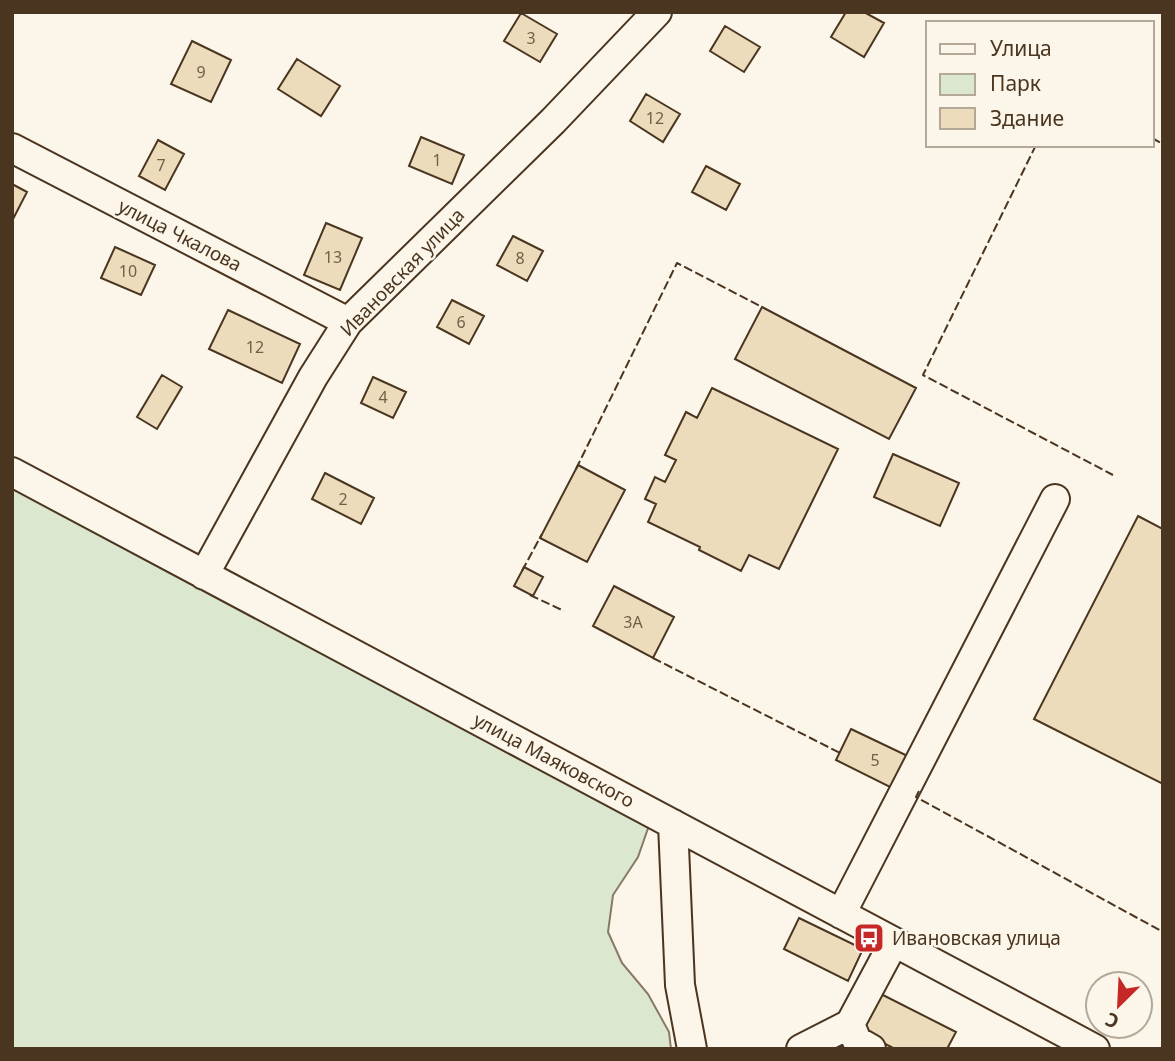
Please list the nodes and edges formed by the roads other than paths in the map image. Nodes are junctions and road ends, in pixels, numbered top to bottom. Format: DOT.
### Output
graph roads {
  1 [pos="657,12"];
  2 [pos="12,148"];
  3 [pos="348,321"];
  4 [pos="12,472"];
  5 [pos="1055,499"];
  6 [pos="204,575"];
  7 [pos="673,824"];
  8 [pos="841,914"];
  9 [pos="894,942"];
  10 [pos="850,1024"];
  11 [pos="692,1049"];
  12 [pos="801,1049"];
  13 [pos="871,1049"];
  14 [pos="1095,1049"];
  1 -- 3 [label="street, Ивановская улица"];
  2 -- 3 [label="street, улица Чкалова"];
  3 -- 6 [label="street, Ивановская улица"];
  4 -- 6 [label="street, улица Маяковского"];
  5 -- 8 [label="street"];
  6 -- 7 [label="street, улица Маяковского"];
  7 -- 8 [label="street, улица Маяковского"];
  7 -- 11 [label="street"];
  8 -- 9 [label="street, улица Маяковского"];
  9 -- 10 [label="street"];
  9 -- 14 [label="street, улица Маяковского"];
  10 -- 12 [label="street"];
  10 -- 13 [label="street"];
}
